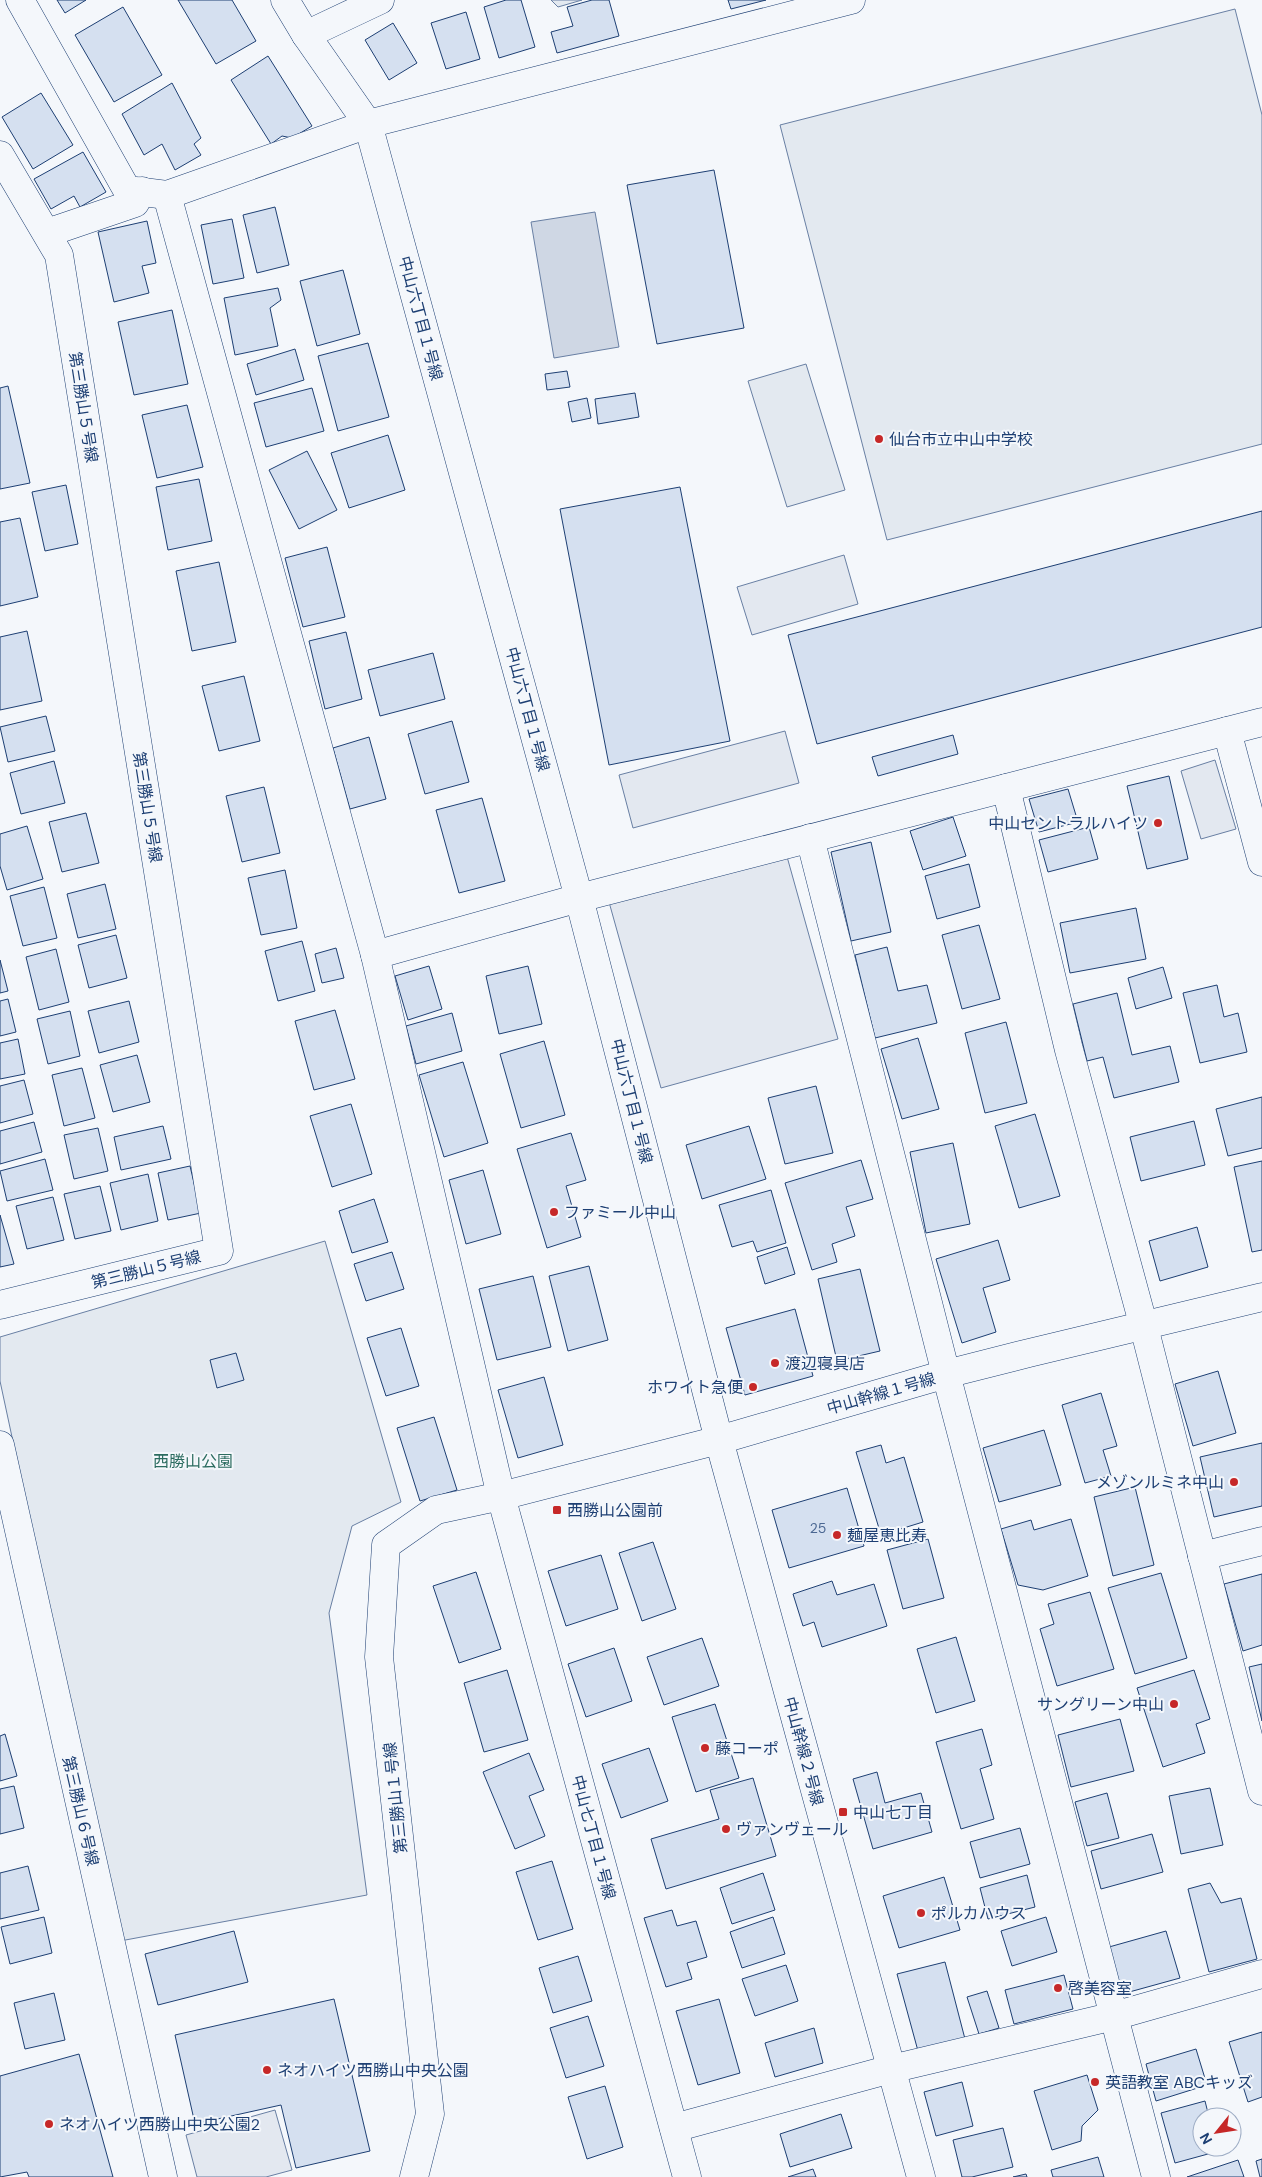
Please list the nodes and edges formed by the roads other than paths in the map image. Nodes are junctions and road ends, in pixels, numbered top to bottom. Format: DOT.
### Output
graph roads {
  1 [pos="20,0"];
  2 [pos="285,0"];
  3 [pos="380,0"];
  4 [pos="851,0"];
  5 [pos="306,35"];
  6 [pos="368,124"];
  7 [pos="0,155"];
  8 [pos="154,193"];
  9 [pos="47,233"];
  10 [pos="1262,722"];
  11 [pos="1227,731"];
  12 [pos="1006,788"];
  13 [pos="810,838"];
  14 [pos="1262,862"];
  15 [pos="579,898"];
  16 [pos="375,956"];
  17 [pos="1262,1297"];
  18 [pos="0,1305"];
  19 [pos="1144,1327"];
  20 [pos="946,1374"];
  21 [pos="719,1440"];
  22 [pos="0,1444"];
  23 [pos="501,1496"];
  24 [pos="1262,1541"];
  25 [pos="1202,1556"];
  26 [pos="1258,1757"];
  27 [pos="1262,1791"];
  28 [pos="1262,1974"];
  29 [pos="1114,2016"];
  30 [pos="891,2069"];
  31 [pos="674,2128"];
  32 [pos="423,2148"];
  33 [pos="163,2177"];
  34 [pos="414,2177"];
  35 [pos="429,2177"];
  36 [pos="687,2177"];
  37 [pos="921,2177"];
  38 [pos="1156,2177"];
  1 -- 8 [label="street"];
  2 -- 5 [label="street, 中山六丁目１号線"];
  3 -- 5 [label="street"];
  4 -- 6 [label="street"];
  5 -- 6 [label="street, 中山六丁目１号線"];
  6 -- 8 [label="street"];
  6 -- 15 [label="street, 中山六丁目１号線"];
  7 -- 9 [label="street, 第三勝山５号線"];
  8 -- 9 [label="street"];
  8 -- 16 [label="street, 中山七丁目１号線"];
  9 -- 18 [label="street, 第三勝山５号線"];
  10 -- 11 [label="street"];
  11 -- 12 [label="street"];
  11 -- 14 [label="street"];
  12 -- 13 [label="street"];
  12 -- 19 [label="street"];
  13 -- 15 [label="street"];
  13 -- 20 [label="street"];
  15 -- 16 [label="street"];
  15 -- 21 [label="street, 中山六丁目１号線"];
  16 -- 23 [label="street, 中山七丁目１号線"];
  17 -- 19 [label="street, 中山幹線１号線"];
  19 -- 20 [label="street, 中山幹線１号線"];
  19 -- 25 [label="street"];
  20 -- 21 [label="street, 中山幹線１号線"];
  20 -- 29 [label="street"];
  21 -- 23 [label="street, 中山幹線１号線"];
  21 -- 30 [label="street, 中山幹線２号線"];
  22 -- 33 [label="street, 第三勝山６号線"];
  23 -- 31 [label="street, 中山七丁目１号線"];
  23 -- 32 [label="street, 第三勝山１号線"];
  24 -- 25 [label="street"];
  25 -- 26 [label="street"];
  26 -- 27 [label="street"];
  28 -- 29 [label="street"];
  29 -- 30 [label="street"];
  29 -- 38 [label="street"];
  30 -- 31 [label="street"];
  30 -- 37 [label="street, 中山幹線２号線"];
  31 -- 36 [label="street, 中山七丁目１号線"];
  32 -- 34 [label="street, 第三勝山１号線"];
  32 -- 35 [label="street"];
}
